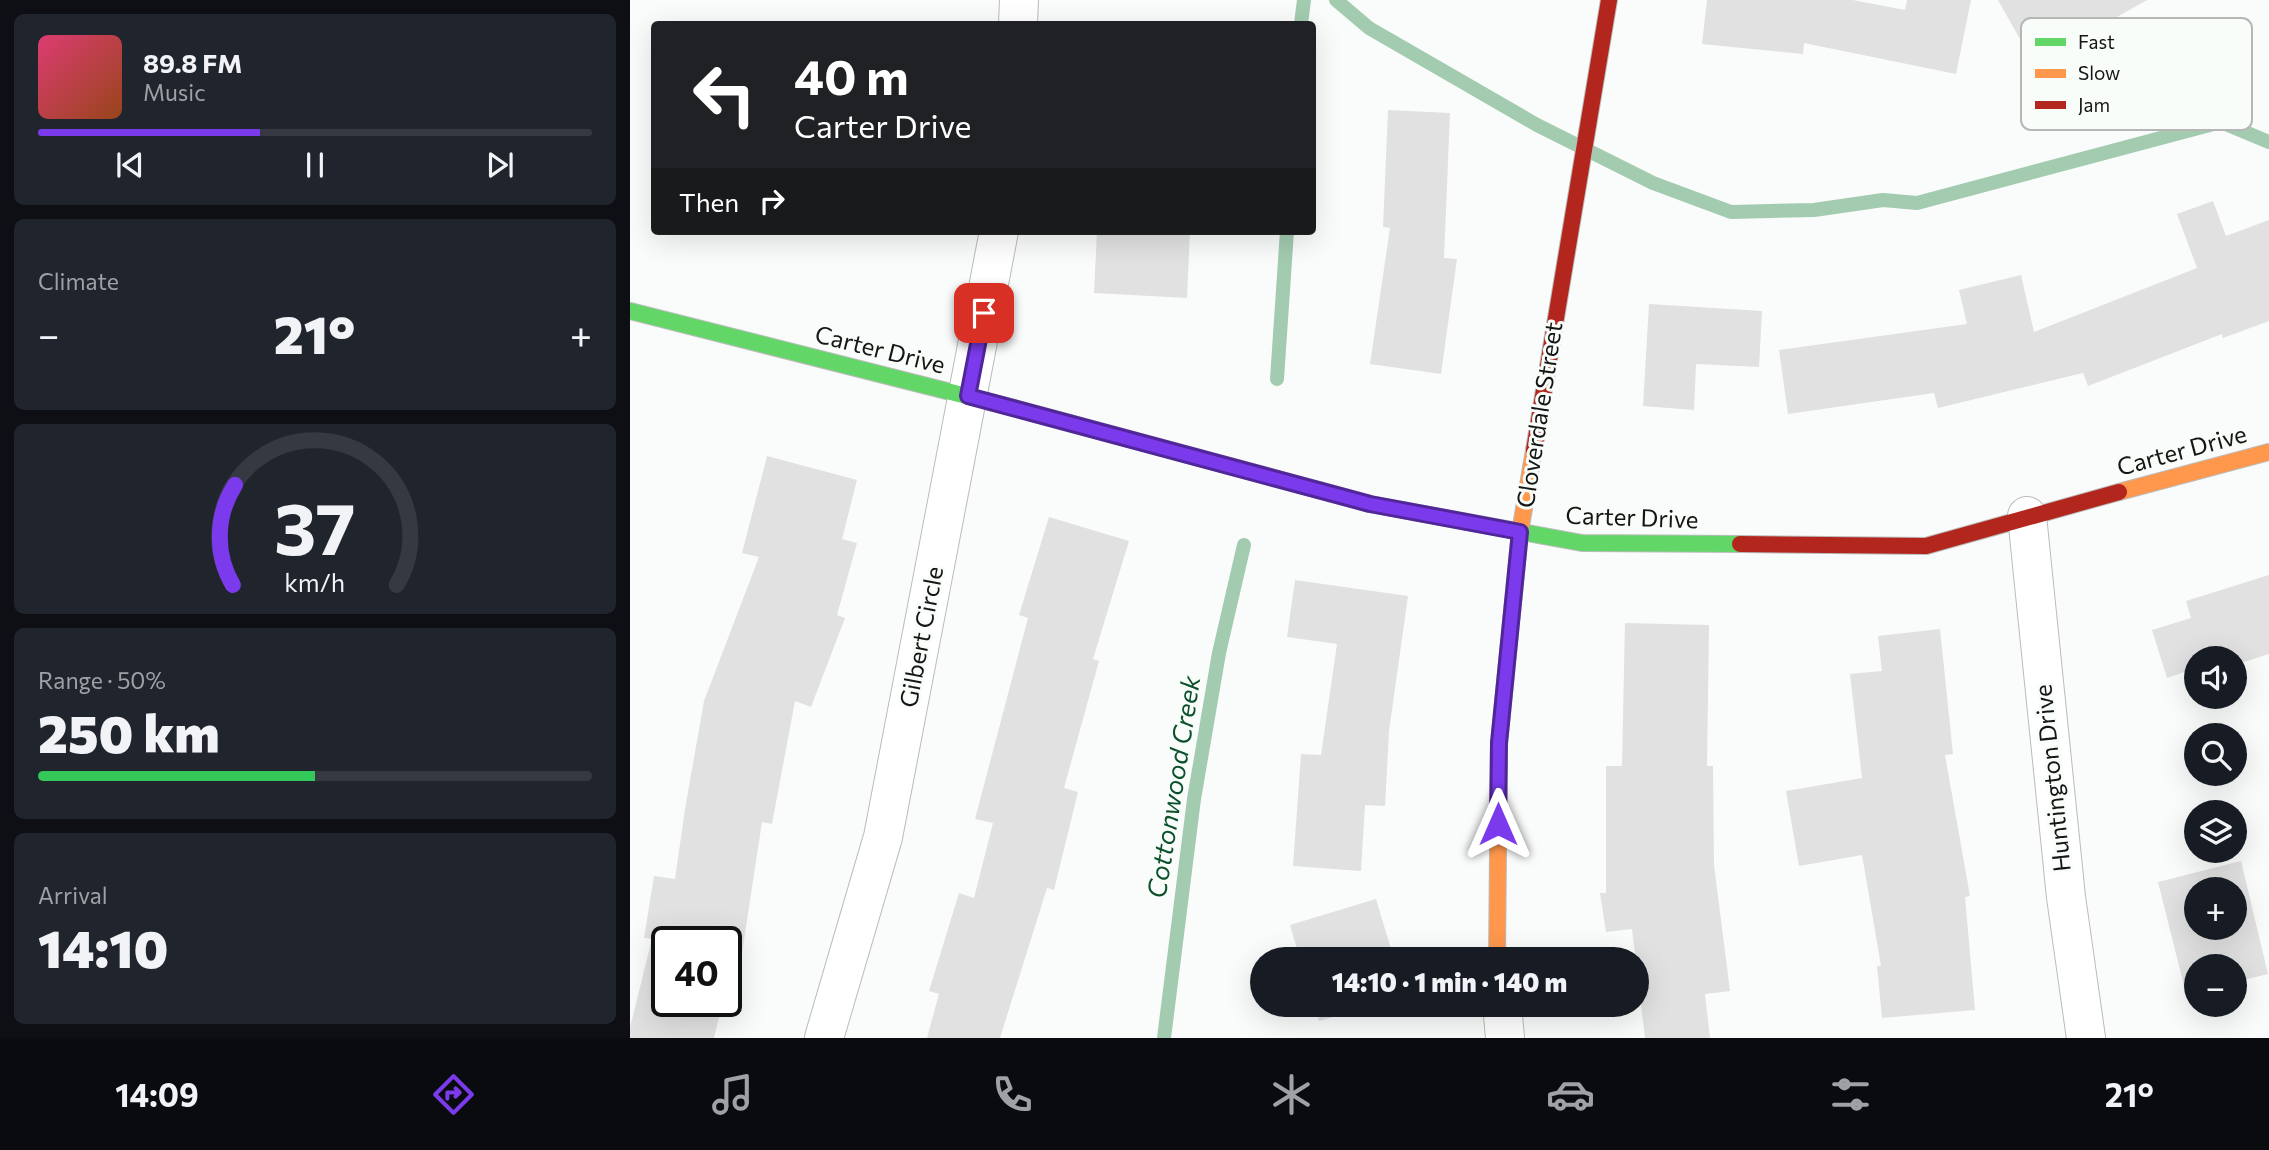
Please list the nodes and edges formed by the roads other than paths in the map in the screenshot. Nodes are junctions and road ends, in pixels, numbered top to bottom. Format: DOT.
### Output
graph roads {
  1 [pos="1019,0"];
  2 [pos="1609,0"];
  3 [pos="1018,21"];
  4 [pos="998,235"];
  5 [pos="630,311"];
  6 [pos="968,396"];
  7 [pos="2269,452"];
  8 [pos="2026,516"];
  9 [pos="1520,532"];
  10 [pos="1497,947"];
  11 [pos="1503,1017"];
  12 [pos="824,1038"];
  13 [pos="1505,1038"];
  14 [pos="2086,1038"];
  1 -- 3 [label="street"];
  2 -- 9 [label="street, Cloverdale Street"];
  4 -- 6 [label="street, Gilbert Circle"];
  5 -- 6 [label="street, Carter Drive"];
  6 -- 9 [label="street, Carter Drive"];
  6 -- 12 [label="street, Gilbert Circle"];
  7 -- 8 [label="street, Carter Drive"];
  8 -- 9 [label="street, Carter Drive"];
  8 -- 14 [label="street, Huntington Drive"];
  9 -- 10 [label="street, Cloverdale Street"];
  11 -- 13 [label="street"];
}
